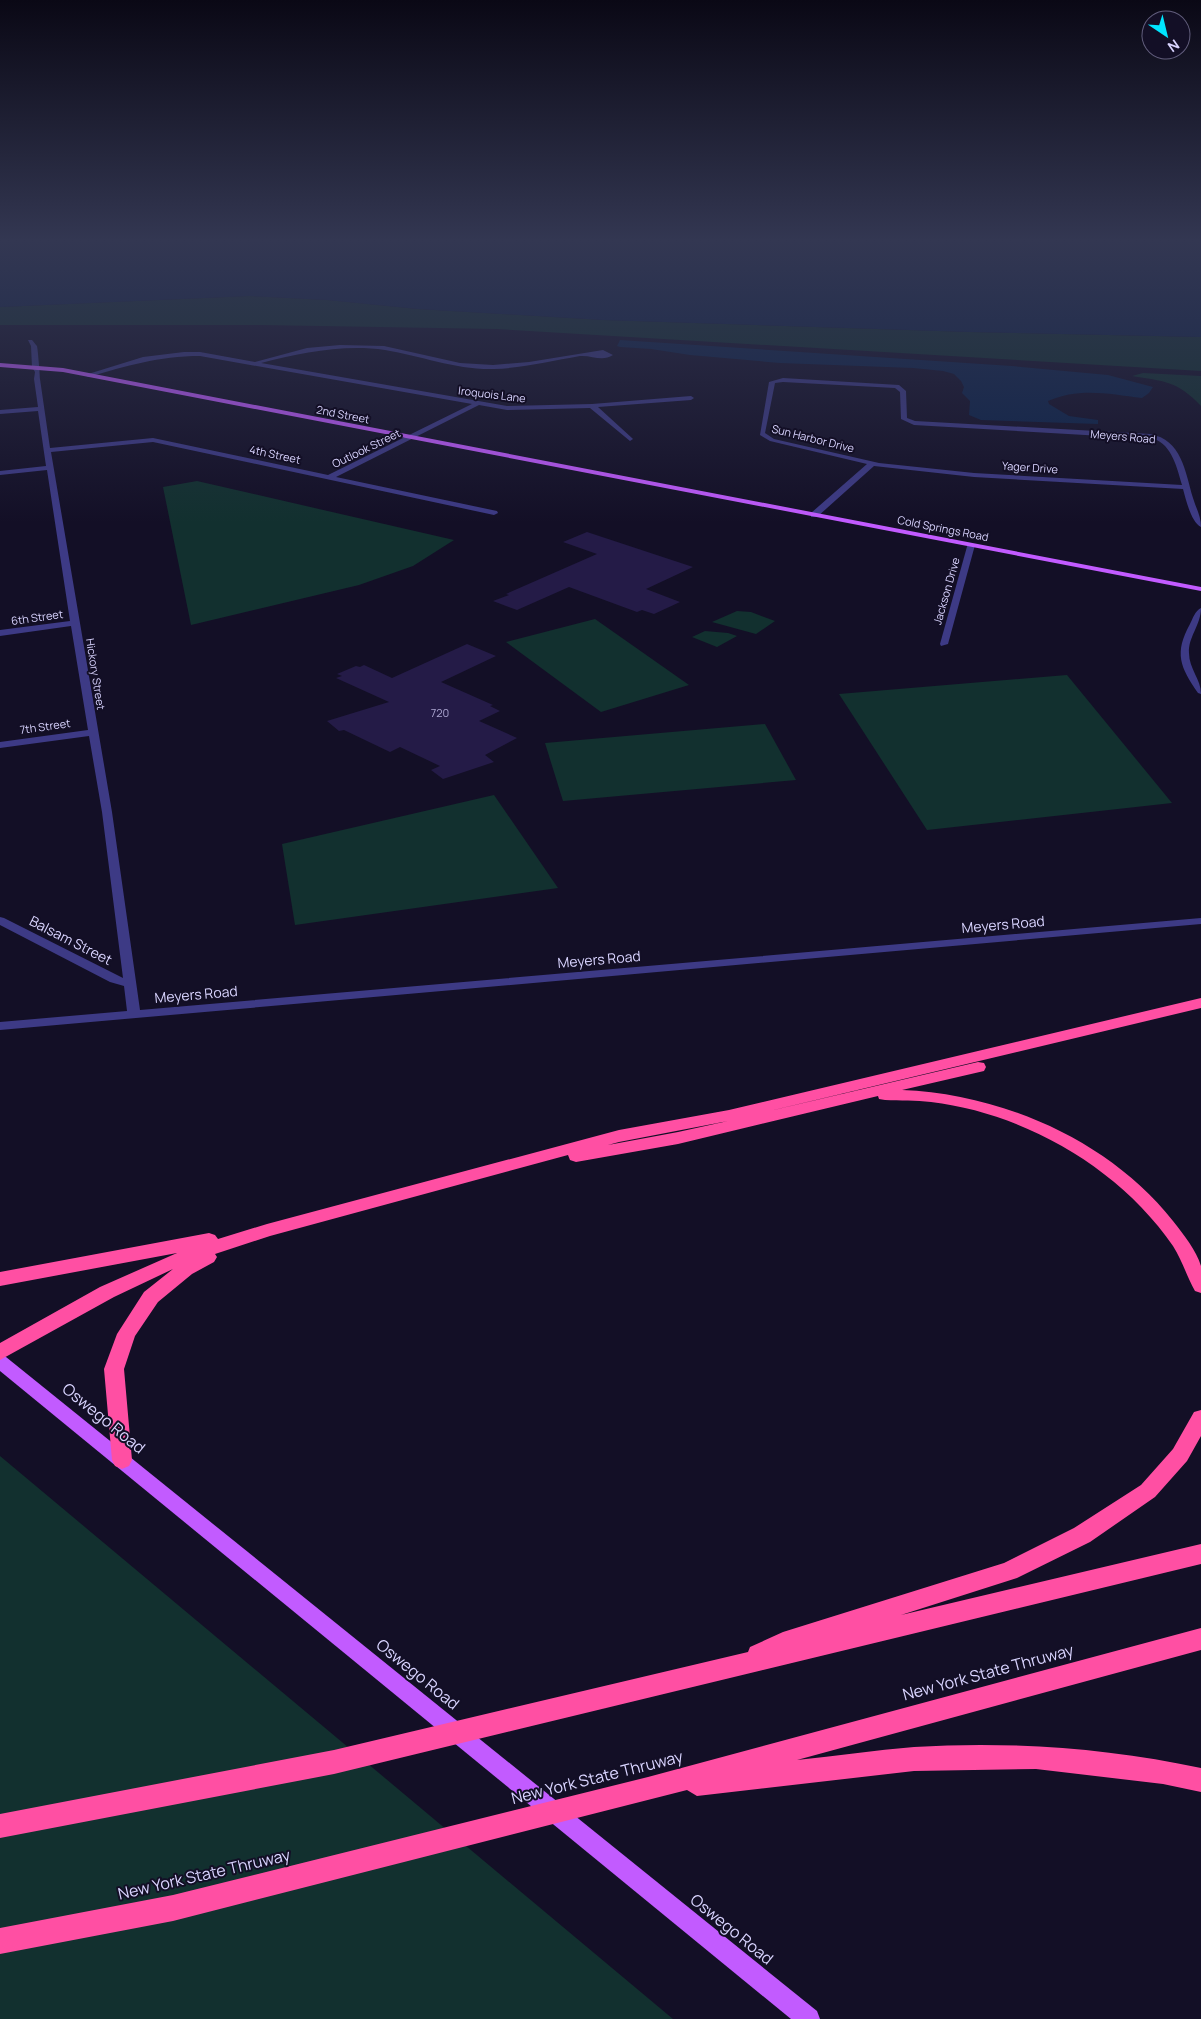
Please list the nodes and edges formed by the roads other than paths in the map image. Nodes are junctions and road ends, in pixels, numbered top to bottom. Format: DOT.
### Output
graph roads {
  1 [pos="30,341"];
  2 [pos="583,354"];
  3 [pos="256,363"];
  4 [pos="0,365"];
  5 [pos="35,367"];
  6 [pos="88,375"];
  7 [pos="690,398"];
  8 [pos="476,404"];
  9 [pos="592,406"];
  10 [pos="41,409"];
  11 [pos="0,412"];
  12 [pos="1078,432"];
  13 [pos="410,437"];
  14 [pos="630,438"];
  15 [pos="49,450"];
  16 [pos="872,464"];
  17 [pos="51,468"];
  18 [pos="0,473"];
  19 [pos="330,477"];
  20 [pos="1186,487"];
  21 [pos="681,490"];
  22 [pos="494,513"];
  23 [pos="814,515"];
  24 [pos="1200,521"];
  25 [pos="971,545"];
  26 [pos="1201,589"];
  27 [pos="1201,611"];
  28 [pos="76,623"];
  29 [pos="0,633"];
  30 [pos="944,644"];
  31 [pos="1201,691"];
  32 [pos="94,732"];
  33 [pos="0,745"];
  34 [pos="0,920"];
  35 [pos="1201,921"];
  36 [pos="130,984"];
  37 [pos="1201,1004"];
  38 [pos="1201,1013"];
  39 [pos="134,1014"];
  40 [pos="0,1026"];
  41 [pos="851,1098"];
  42 [pos="498,1168"];
  43 [pos="267,1230"];
  44 [pos="0,1279"];
  45 [pos="1201,1286"];
  46 [pos="0,1352"];
  47 [pos="0,1362"];
  48 [pos="1201,1418"];
  49 [pos="122,1460"];
  50 [pos="1201,1554"];
  51 [pos="1201,1639"];
  52 [pos="730,1668"];
  53 [pos="1201,1780"];
  54 [pos="648,1789"];
  55 [pos="0,1826"];
  56 [pos="0,1940"];
  57 [pos="809,2019"];
  1 -- 5 [label="street, Hickory Street"];
  2 -- 3 [label="street"];
  3 -- 6 [label="street, Iroquois Lane"];
  3 -- 8 [label="street, Iroquois Lane"];
  4 -- 5 [label="main road, 2nd Street"];
  5 -- 6 [label="main road, 2nd Street"];
  5 -- 10 [label="street, Hickory Street"];
  6 -- 13 [label="main road, 2nd Street"];
  7 -- 9 [label="street, Iroquois Lane"];
  8 -- 9 [label="street, Iroquois Lane"];
  8 -- 13 [label="street, Outlook Street"];
  9 -- 14 [label="street"];
  10 -- 11 [label="street"];
  10 -- 15 [label="street, Hickory Street"];
  12 -- 16 [label="street, Sun Harbor Drive"];
  12 -- 20 [label="street, Meyers Road"];
  13 -- 19 [label="street, Outlook Street"];
  13 -- 21 [label="main road, 2nd Street"];
  15 -- 17 [label="street, Hickory Street"];
  15 -- 19 [label="street, 4th Street"];
  16 -- 20 [label="street, Yager Drive"];
  16 -- 23 [label="street, Sun Harbor Drive"];
  17 -- 18 [label="street"];
  17 -- 28 [label="street, Hickory Street"];
  19 -- 22 [label="street, 4th Street"];
  20 -- 24 [label="street, Meyers Road"];
  21 -- 23 [label="main road, Cold Springs Road"];
  23 -- 25 [label="main road, Cold Springs Road"];
  25 -- 26 [label="main road, Cold Springs Road"];
  25 -- 30 [label="street, Jackson Drive"];
  27 -- 31 [label="street"];
  28 -- 29 [label="street, 6th Street"];
  28 -- 32 [label="street, Hickory Street"];
  32 -- 33 [label="street, 7th Street"];
  32 -- 36 [label="street, Hickory Street"];
  34 -- 36 [label="street, Balsam Street"];
  35 -- 39 [label="street, Meyers Road"];
  36 -- 39 [label="street, Hickory Street"];
  37 -- 42 [label="highway"];
  38 -- 41 [label="highway"];
  39 -- 40 [label="street, Meyers Road"];
  41 -- 42 [label="highway"];
  41 -- 45 [label="highway"];
  42 -- 43 [label="highway"];
  43 -- 44 [label="highway"];
  43 -- 46 [label="highway"];
  43 -- 49 [label="highway"];
  47 -- 49 [label="main road, Oswego Road"];
  48 -- 52 [label="highway"];
  49 -- 57 [label="main road, Oswego Road"];
  50 -- 52 [label="highway"];
  51 -- 54 [label="highway, New York State Thruway"];
  52 -- 55 [label="highway"];
  53 -- 54 [label="highway"];
  54 -- 56 [label="highway, New York State Thruway"];
}
